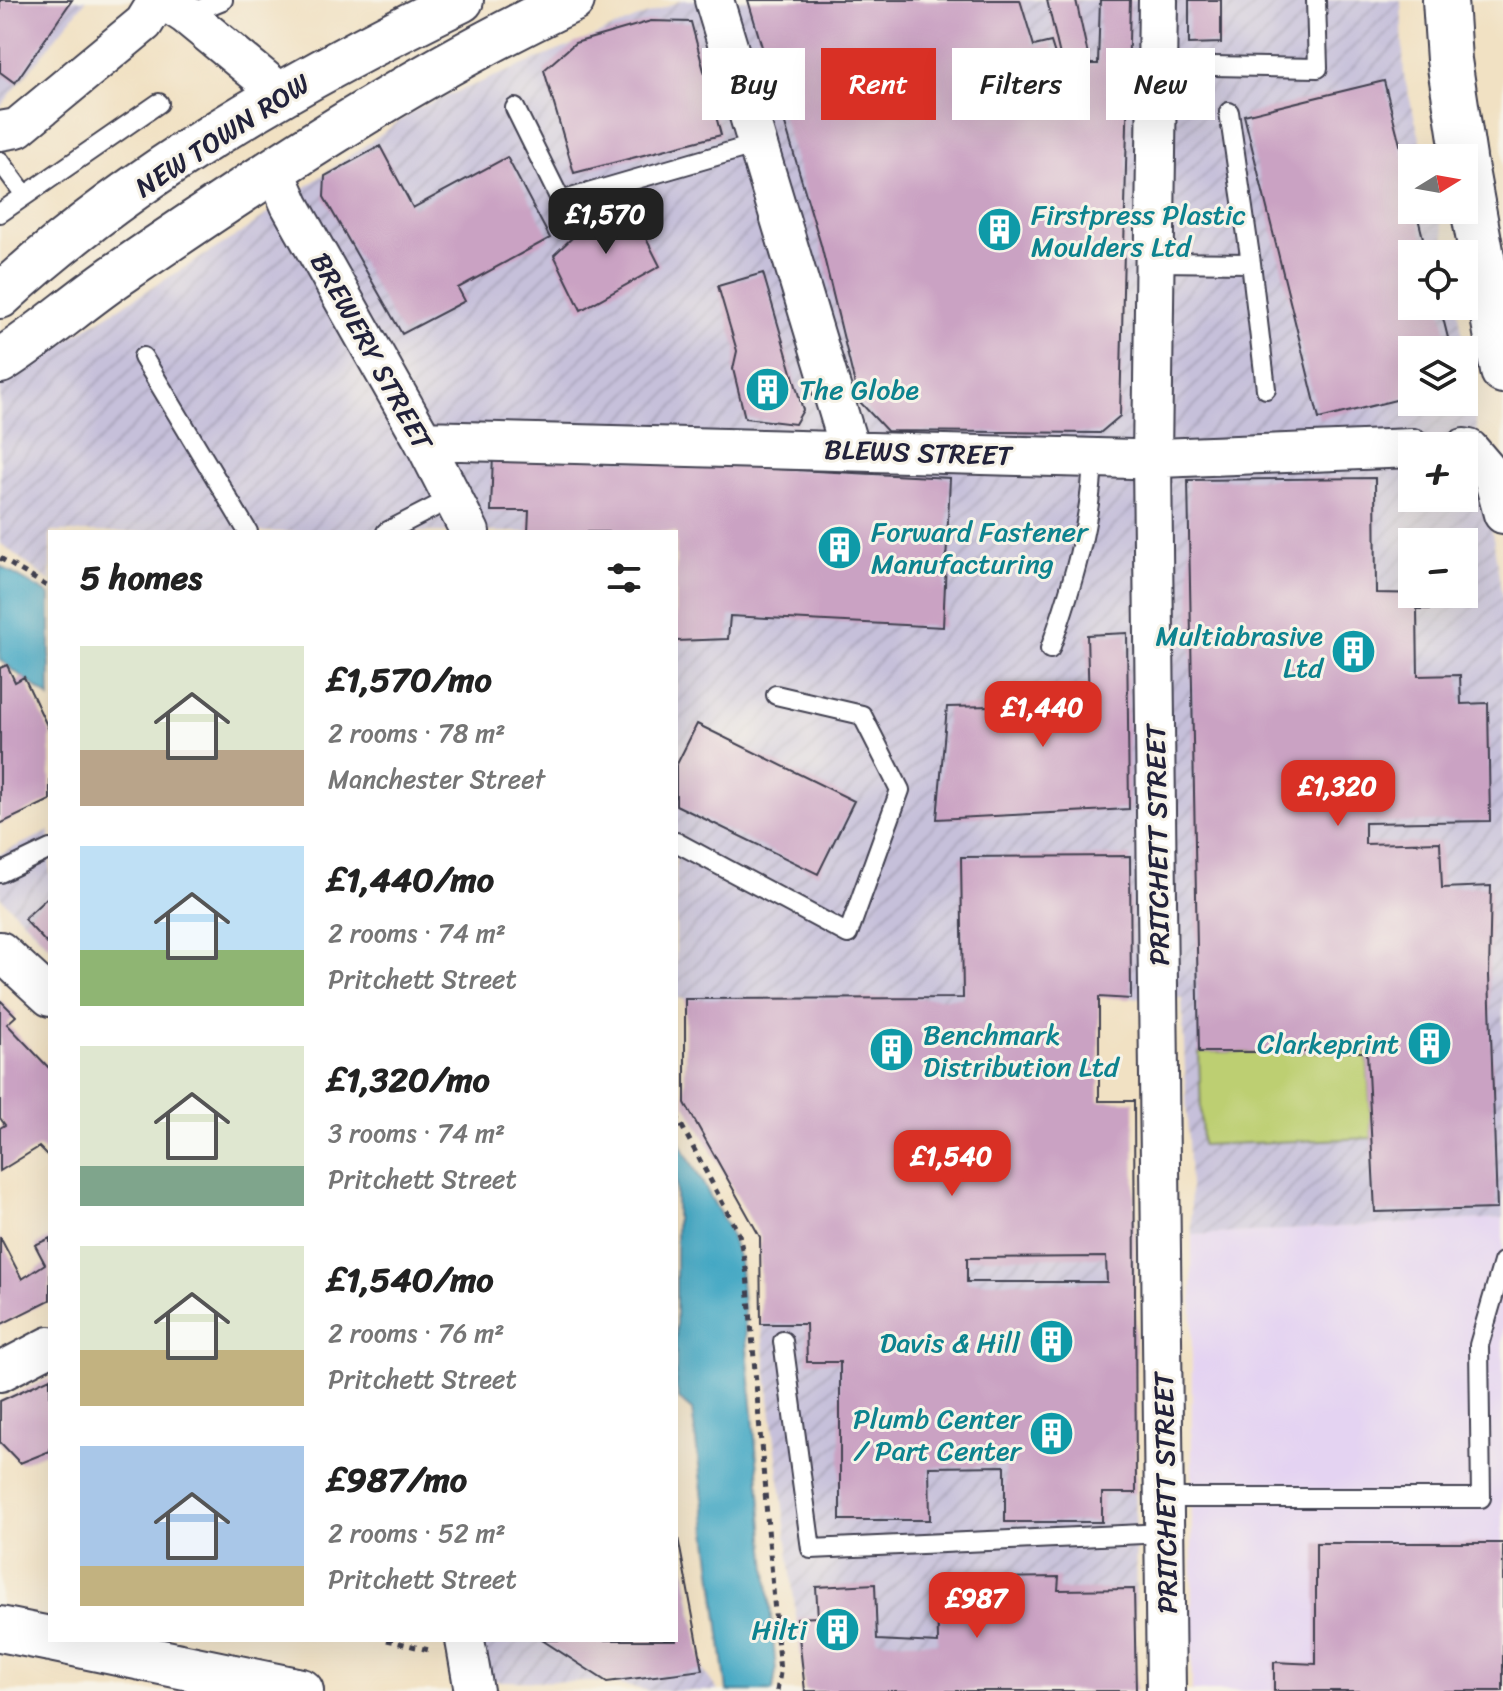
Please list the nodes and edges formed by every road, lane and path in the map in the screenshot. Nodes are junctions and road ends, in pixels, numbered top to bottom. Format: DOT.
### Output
graph roads {
  1 [pos="223,0"];
  2 [pos="461,0"];
  3 [pos="572,0"];
  4 [pos="714,0"];
  5 [pos="1158,0"];
  6 [pos="1316,0"];
  7 [pos="1445,0"];
  8 [pos="169,5"];
  9 [pos="1157,48"];
  10 [pos="1215,66"];
  11 [pos="268,83"];
  12 [pos="159,103"];
  13 [pos="515,108"];
  14 [pos="1229,112"];
  15 [pos="1156,120"];
  16 [pos="0,131"];
  17 [pos="757,144"];
  18 [pos="1462,144"];
  19 [pos="0,161"];
  20 [pos="267,175"];
  21 [pos="25,195"];
  22 [pos="0,213"];
  23 [pos="1476,224"];
  24 [pos="1154,262"];
  25 [pos="1251,263"];
  26 [pos="0,296"];
  27 [pos="143,357"];
  28 [pos="5,358"];
  29 [pos="1503,371"];
  30 [pos="1266,389"];
  31 [pos="423,440"];
  32 [pos="1398,449"];
  33 [pos="850,450"];
  34 [pos="1093,458"];
  35 [pos="1152,459"];
  36 [pos="1478,461"];
  37 [pos="452,498"];
  38 [pos="1503,514"];
  39 [pos="247,530"];
  40 [pos="390,530"];
  41 [pos="469,530"];
  42 [pos="0,558"];
  43 [pos="48,587"];
  44 [pos="1050,649"];
  45 [pos="776,695"];
  46 [pos="678,843"];
  47 [pos="48,850"];
  48 [pos="0,873"];
  49 [pos="0,951"];
  50 [pos="48,995"];
  51 [pos="678,1119"];
  52 [pos="1503,1262"];
  53 [pos="783,1341"];
  54 [pos="48,1347"];
  55 [pos="0,1372"];
  56 [pos="1165,1516"];
  57 [pos="2,1625"];
  58 [pos="48,1639"];
  59 [pos="74,1642"];
  60 [pos="395,1642"];
  61 [pos="466,1646"];
  62 [pos="142,1648"];
  63 [pos="301,1691"];
  64 [pos="474,1691"];
  65 [pos="777,1691"];
  66 [pos="1166,1691"];
  1 -- 8 [label="lane"];
  2 -- 11 [label="main road, NEW TOWN ROW"];
  3 -- 20 [label="main road, NEW TOWN ROW"];
  4 -- 17 [label="street"];
  5 -- 9 [label="street, PRITCHETT STREET"];
  6 -- 10 [label="lane"];
  7 -- 18 [label="main road"];
  8 -- 11 [label="street"];
  8 -- 16 [label="street"];
  11 -- 26 [label="main road, NEW TOWN ROW"];
  12 -- 21 [label="lane"];
  13 -- 17 [label="lane"];
  14 -- 25 [label="lane"];
  15 -- 24 [label="street, PRITCHETT STREET"];
  17 -- 33 [label="street"];
  19 -- 21 [label="lane"];
  20 -- 28 [label="main road, NEW TOWN ROW"];
  20 -- 31 [label="street, BREWERY STREET"];
  21 -- 22 [label="lane"];
  23 -- 29 [label="main road"];
  24 -- 25 [label="lane"];
  24 -- 35 [label="street, PRITCHETT STREET"];
  25 -- 30 [label="lane"];
  27 -- 39 [label="lane"];
  31 -- 33 [label="street, BLEWS STREET"];
  31 -- 37 [label="street, BREWERY STREET"];
  32 -- 35 [label="street, BLEWS STREET"];
  33 -- 34 [label="street, BLEWS STREET"];
  34 -- 35 [label="street, BLEWS STREET"];
  34 -- 44 [label="lane"];
  35 -- 56 [label="street, PRITCHETT STREET"];
  36 -- 38 [label="street"];
  37 -- 40 [label="lane"];
  37 -- 41 [label="street, BREWERY STREET"];
  42 -- 43 [label="path"];
  45 -- 46 [label="lane"];
  47 -- 48 [label="lane"];
  49 -- 50 [label="street"];
  51 -- 65 [label="path"];
  52 -- 56 [label="lane"];
  53 -- 56 [label="lane"];
  54 -- 55 [label="street"];
  56 -- 66 [label="street, PRITCHETT STREET"];
  57 -- 58 [label="main road"];
  59 -- 62 [label="main road"];
  60 -- 61 [label="path"];
  61 -- 64 [label="street"];
  62 -- 63 [label="main road"];
}
